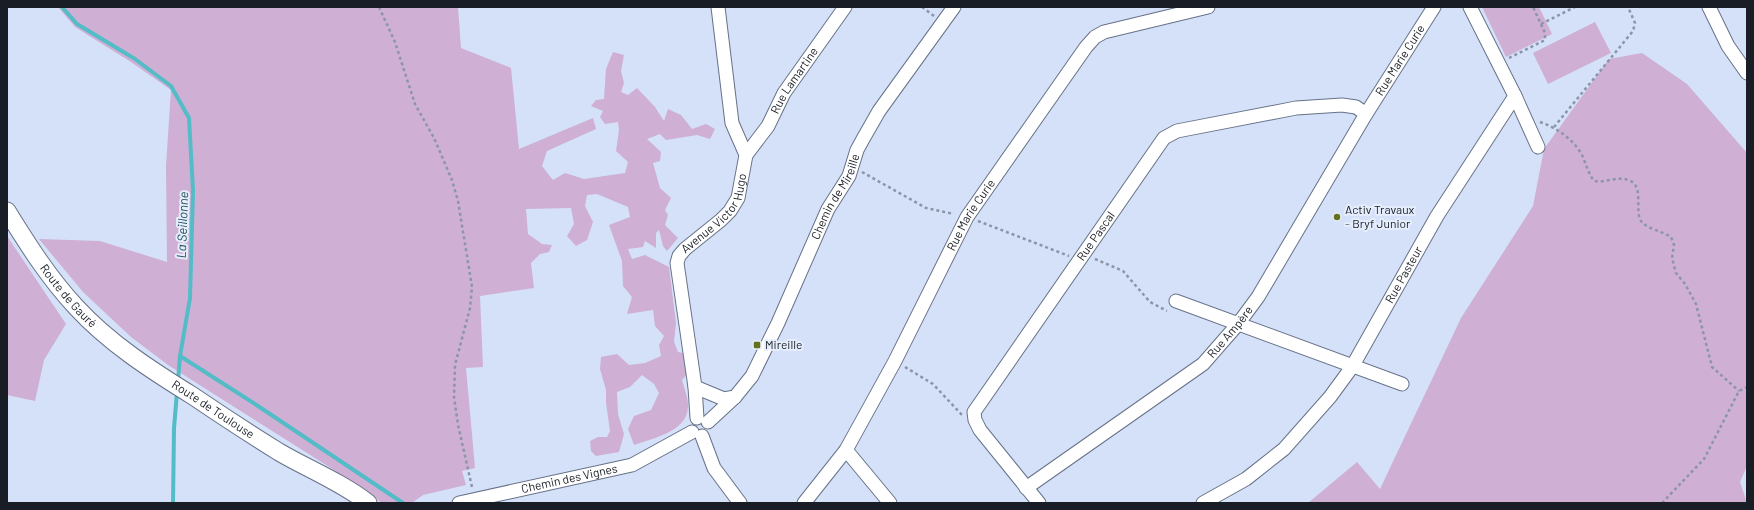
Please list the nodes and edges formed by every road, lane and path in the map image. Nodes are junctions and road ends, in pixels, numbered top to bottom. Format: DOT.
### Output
graph roads {
  1 [pos="379,7"];
  2 [pos="718,7"];
  3 [pos="844,7"];
  4 [pos="922,7"];
  5 [pos="954,7"];
  6 [pos="1208,7"];
  7 [pos="1434,7"];
  8 [pos="1470,7"];
  9 [pos="1533,7"];
  10 [pos="1575,7"];
  11 [pos="1628,7"];
  12 [pos="1709,7"];
  13 [pos="926,10"];
  14 [pos="1541,24"];
  15 [pos="1498,63"];
  16 [pos="1747,73"];
  17 [pos="1515,96"];
  18 [pos="1366,114"];
  19 [pos="1527,123"];
  20 [pos="1554,127"];
  21 [pos="1538,147"];
  22 [pos="746,155"];
  23 [pos="7,211"];
  24 [pos="1083,254"];
  25 [pos="1176,301"];
  26 [pos="1238,324"];
  27 [pos="895,361"];
  28 [pos="146,366"];
  29 [pos="1352,367"];
  30 [pos="1402,384"];
  31 [pos="696,387"];
  32 [pos="1747,387"];
  33 [pos="1739,391"];
  34 [pos="736,397"];
  35 [pos="702,420"];
  36 [pos="974,420"];
  37 [pos="697,434"];
  38 [pos="846,450"];
  39 [pos="280,452"];
  40 [pos="1026,488"];
  41 [pos="475,499"];
  42 [pos="352,503"];
  43 [pos="368,503"];
  44 [pos="459,503"];
  45 [pos="740,503"];
  46 [pos="804,503"];
  47 [pos="890,503"];
  48 [pos="1039,503"];
  49 [pos="1203,503"];
  50 [pos="1662,503"];
  1 -- 41 [label="path"];
  2 -- 22 [label="street, Avenue Victor Hugo"];
  3 -- 22 [label="street, Rue Lamartine"];
  4 -- 13 [label="path"];
  5 -- 34 [label="street, Chemin de Mireille"];
  6 -- 27 [label="street, Rue Marie Curie"];
  7 -- 18 [label="street, Rue Marie Curie"];
  8 -- 15 [label="street"];
  9 -- 14 [label="path"];
  10 -- 14 [label="path"];
  11 -- 20 [label="path"];
  12 -- 16 [label="street"];
  14 -- 15 [label="path"];
  15 -- 17 [label="street"];
  17 -- 19 [label="street"];
  17 -- 29 [label="street, Rue Pasteur"];
  18 -- 24 [label="street, Rue Pascal"];
  18 -- 26 [label="street, Rue Ampère"];
  19 -- 20 [label="path"];
  19 -- 21 [label="street"];
  20 -- 33 [label="path"];
  22 -- 31 [label="street, Avenue Victor Hugo"];
  23 -- 28 [label="street, Route de Gauré"];
  24 -- 25 [label="path"];
  24 -- 36 [label="street, Rue Pascal"];
  25 -- 26 [label="street"];
  26 -- 29 [label="street"];
  26 -- 40 [label="street, Rue Ampère"];
  27 -- 36 [label="path"];
  27 -- 38 [label="street, Rue Marie Curie"];
  28 -- 39 [label="street, Route de Toulouse"];
  29 -- 30 [label="street"];
  29 -- 49 [label="street, Rue Pasteur"];
  31 -- 34 [label="street"];
  31 -- 35 [label="street, Avenue Victor Hugo"];
  32 -- 33 [label="path"];
  33 -- 50 [label="path"];
  34 -- 35 [label="street, Chemin de Mireille"];
  35 -- 37 [label="street"];
  36 -- 40 [label="street"];
  37 -- 41 [label="street, Chemin des Vignes"];
  37 -- 45 [label="street"];
  38 -- 46 [label="street, Rue Marie Curie"];
  38 -- 47 [label="street"];
  39 -- 42 [label="street, Route de Toulouse"];
  39 -- 43 [label="street, Route de Toulouse"];
  40 -- 48 [label="street"];
  41 -- 44 [label="street, Chemin des Vignes"];
}
